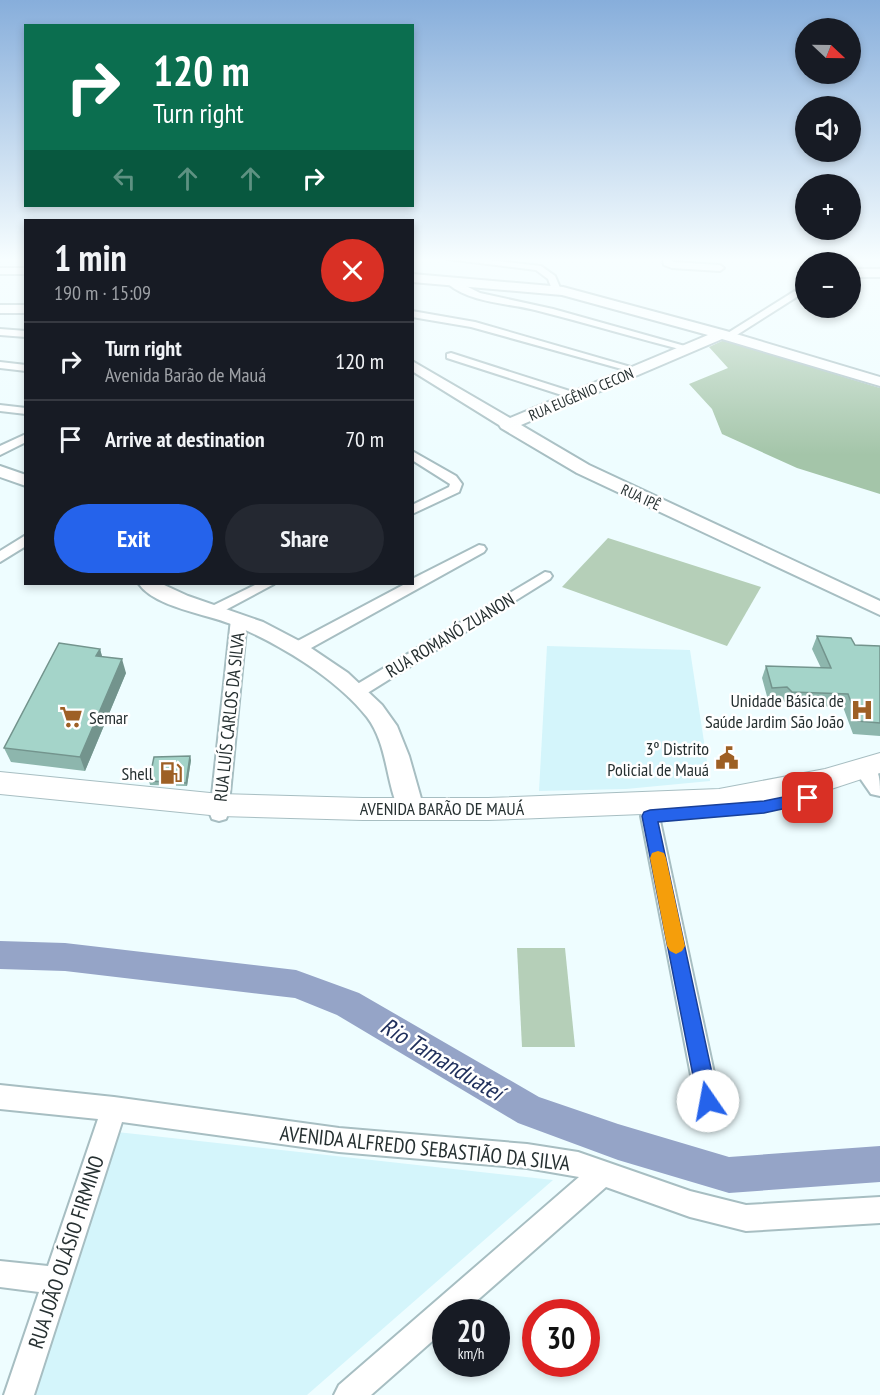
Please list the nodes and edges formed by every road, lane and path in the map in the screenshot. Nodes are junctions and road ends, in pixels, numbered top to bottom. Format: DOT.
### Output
graph roads {
  1 [pos="472,324"];
  2 [pos="598,324"];
  3 [pos="684,324"];
  4 [pos="743,324"];
  5 [pos="0,332"];
  6 [pos="24,334"];
  7 [pos="725,335"];
  8 [pos="687,348"];
  9 [pos="451,356"];
  10 [pos="0,365"];
  11 [pos="414,366"];
  12 [pos="24,368"];
  13 [pos="636,370"];
  14 [pos="880,382"];
  15 [pos="575,396"];
  16 [pos="24,397"];
  17 [pos="5,408"];
  18 [pos="24,411"];
  19 [pos="507,425"];
  20 [pos="24,438"];
  21 [pos="0,451"];
  22 [pos="414,455"];
  23 [pos="0,471"];
  24 [pos="24,480"];
  25 [pos="414,509"];
  26 [pos="24,540"];
  27 [pos="479,549"];
  28 [pos="0,558"];
  29 [pos="545,576"];
  30 [pos="152,585"];
  31 [pos="265,585"];
  32 [pos="413,585"];
  33 [pos="414,585"];
  34 [pos="880,609"];
  35 [pos="213,611"];
  36 [pos="239,619"];
  37 [pos="296,649"];
  38 [pos="355,693"];
  39 [pos="876,775"];
  40 [pos="0,783"];
  41 [pos="0,794"];
  42 [pos="219,809"];
  43 [pos="411,814"];
  44 [pos="650,816"];
  45 [pos="0,1097"];
  46 [pos="708,1101"];
  47 [pos="114,1109"];
  48 [pos="604,1172"];
  49 [pos="880,1210"];
  50 [pos="0,1274"];
  51 [pos="56,1281"];
  52 [pos="19,1395"];
  53 [pos="349,1395"];
  1 -- 13 [label="street"];
  2 -- 8 [label="street"];
  3 -- 7 [label="street"];
  4 -- 7 [label="street"];
  5 -- 6 [label="street"];
  7 -- 8 [label="street, RUA EUGÊNIO CECON"];
  7 -- 14 [label="street"];
  8 -- 13 [label="street, RUA EUGÊNIO CECON"];
  9 -- 15 [label="street"];
  10 -- 12 [label="street"];
  11 -- 19 [label="street, RUA IPÊ"];
  13 -- 15 [label="street, RUA EUGÊNIO CECON"];
  15 -- 19 [label="street, RUA EUGÊNIO CECON"];
  16 -- 17 [label="street"];
  17 -- 18 [label="street"];
  19 -- 34 [label="street, RUA IPÊ"];
  20 -- 21 [label="street"];
  22 -- 25 [label="street"];
  23 -- 24 [label="street"];
  26 -- 28 [label="street"];
  27 -- 33 [label="street"];
  29 -- 38 [label="street, RUA ROMANÓ ZUANON"];
  30 -- 35 [label="street"];
  31 -- 35 [label="street"];
  32 -- 37 [label="street"];
  35 -- 36 [label="street"];
  36 -- 37 [label="street"];
  36 -- 42 [label="street, RUA LUÍS CARLOS DA SILVA"];
  37 -- 38 [label="street"];
  38 -- 43 [label="street"];
  39 -- 43 [label="main road, AVENIDA BARÃO DE MAUÁ"];
  39 -- 44 [label="main road, AVENIDA BARÃO DE MAUÁ"];
  40 -- 42 [label="main road, AVENIDA BARÃO DE MAUÁ"];
  41 -- 42 [label="main road, AVENIDA BARÃO DE MAUÁ"];
  42 -- 43 [label="main road, AVENIDA BARÃO DE MAUÁ"];
  43 -- 44 [label="main road, AVENIDA BARÃO DE MAUÁ"];
  44 -- 46 [label="street"];
  45 -- 47 [label="street, AVENIDA ALFREDO SEBASTIÃO DA SILVA"];
  47 -- 48 [label="street, AVENIDA ALFREDO SEBASTIÃO DA SILVA"];
  47 -- 51 [label="street, RUA JOÃO OLÁSIO FIRMINO"];
  48 -- 49 [label="street, AVENIDA ALFREDO SEBASTIÃO DA SILVA"];
  48 -- 53 [label="street"];
  50 -- 51 [label="street"];
  51 -- 52 [label="street, RUA JOÃO OLÁSIO FIRMINO"];
}
